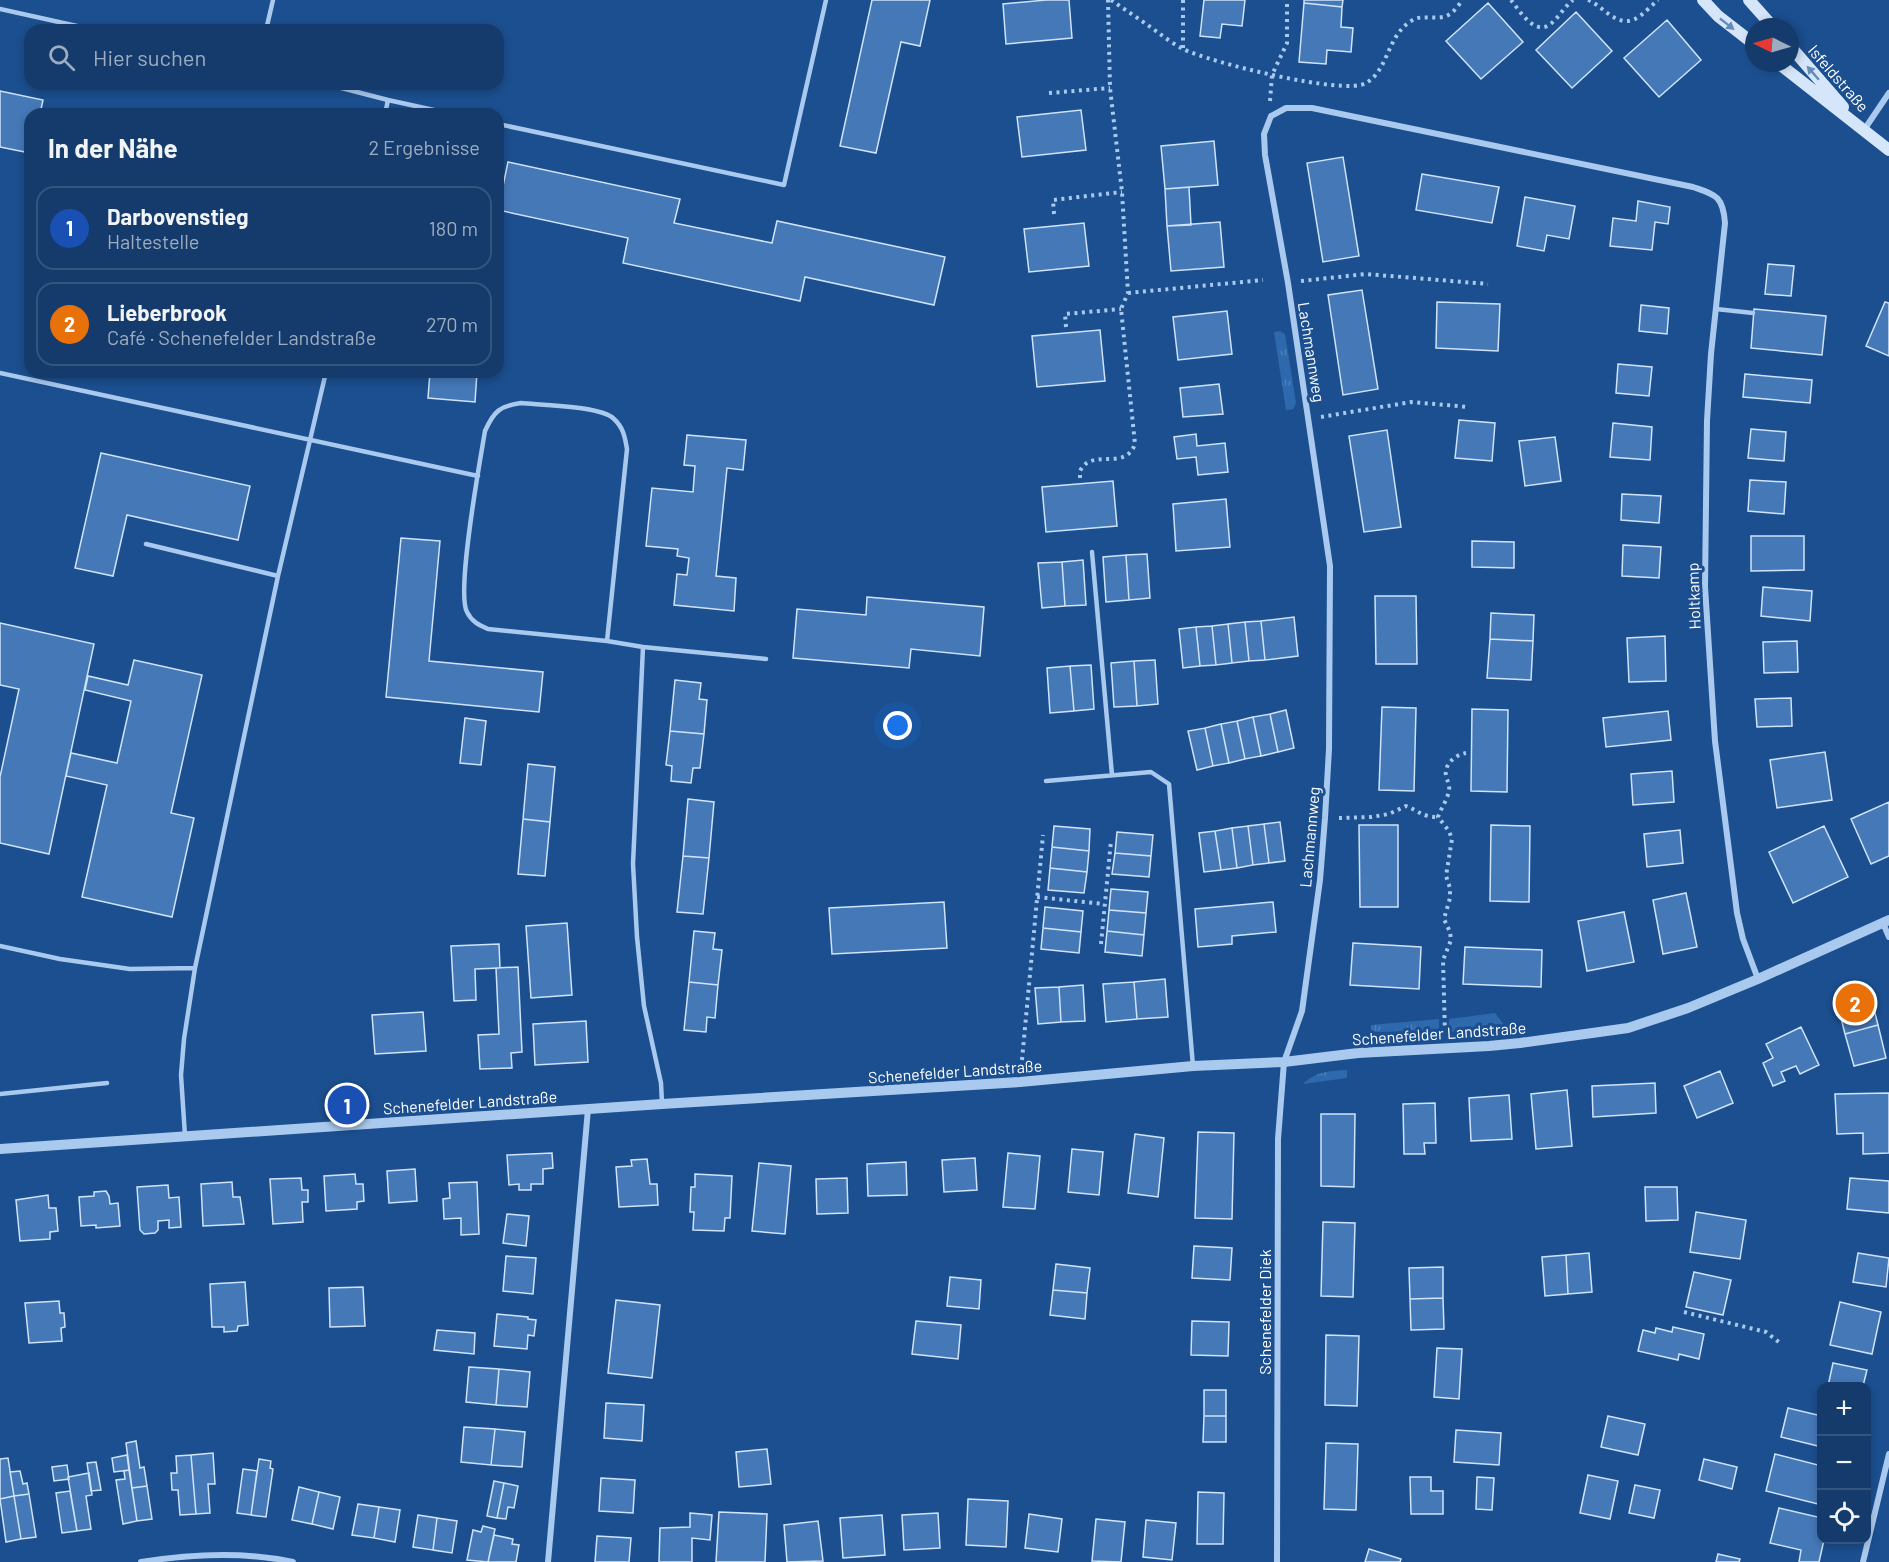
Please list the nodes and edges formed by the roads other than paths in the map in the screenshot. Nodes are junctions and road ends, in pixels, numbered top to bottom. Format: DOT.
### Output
graph roads {
  1 [pos="273,0"];
  2 [pos="826,0"];
  3 [pos="1703,0"];
  4 [pos="1749,0"];
  5 [pos="0,9"];
  6 [pos="1765,18"];
  7 [pos="68,24"];
  8 [pos="267,24"];
  9 [pos="1745,37"];
  10 [pos="1799,56"];
  11 [pos="1789,72"];
  12 [pos="349,90"];
  13 [pos="1889,93"];
  14 [pos="388,100"];
  15 [pos="386,108"];
  16 [pos="425,108"];
  17 [pos="504,125"];
  18 [pos="1863,130"];
  19 [pos="1889,150"];
  20 [pos="1724,208"];
  21 [pos="1716,309"];
  22 [pos="1752,313"];
  23 [pos="0,373"];
  24 [pos="325,378"];
  25 [pos="310,441"];
  26 [pos="478,476"];
  27 [pos="146,544"];
  28 [pos="1092,552"];
  29 [pos="278,576"];
  30 [pos="607,641"];
  31 [pos="643,647"];
  32 [pos="766,659"];
  33 [pos="1112,775"];
  34 [pos="1046,781"];
  35 [pos="1886,921"];
  36 [pos="1889,937"];
  37 [pos="0,946"];
  38 [pos="195,968"];
  39 [pos="1758,979"];
  40 [pos="1284,1062"];
  41 [pos="1193,1066"];
  42 [pos="107,1083"];
  43 [pos="0,1094"];
  44 [pos="662,1104"];
  45 [pos="588,1109"];
  46 [pos="185,1136"];
  47 [pos="0,1149"];
  48 [pos="1889,1454"];
  49 [pos="141,1562"];
  50 [pos="293,1562"];
  51 [pos="548,1562"];
  52 [pos="1276,1562"];
  53 [pos="1863,1562"];
  1 -- 8 [label="lane"];
  2 -- 17 [label="lane"];
  3 -- 9 [label="main road, one-way"];
  4 -- 6 [label="main road"];
  5 -- 7 [label="lane"];
  18 -- 10 [label="main road, Isfeldstraße, one-way"];
  11 -- 18 [label="main road, Isfeldstraße"];
  12 -- 14 [label="lane"];
  13 -- 18 [label="street"];
  14 -- 15 [label="lane"];
  14 -- 16 [label="lane"];
  18 -- 19 [label="main road, Isfeldstraße"];
  20 -- 21 [label="street, Holtkamp"];
  20 -- 40 [label="street, Lachmannweg"];
  21 -- 22 [label="lane"];
  21 -- 39 [label="street, Holtkamp"];
  23 -- 25 [label="lane"];
  24 -- 25 [label="lane"];
  25 -- 26 [label="lane"];
  25 -- 29 [label="lane"];
  26 -- 30 [label="lane"];
  26 -- 30 [label="lane"];
  27 -- 29 [label="lane"];
  28 -- 33 [label="lane"];
  29 -- 38 [label="lane"];
  30 -- 31 [label="lane"];
  31 -- 32 [label="lane"];
  31 -- 44 [label="lane"];
  33 -- 34 [label="lane"];
  33 -- 41 [label="lane"];
  35 -- 36 [label="street"];
  35 -- 39 [label="street, Schenefelder Landstraße"];
  37 -- 38 [label="lane"];
  38 -- 46 [label="lane"];
  39 -- 40 [label="street, Schenefelder Landstraße"];
  40 -- 41 [label="street, Schenefelder Landstraße"];
  40 -- 52 [label="street, Schenefelder Diek"];
  41 -- 44 [label="street, Schenefelder Landstraße"];
  42 -- 43 [label="lane"];
  44 -- 45 [label="street, Schenefelder Landstraße"];
  45 -- 46 [label="street, Schenefelder Landstraße"];
  45 -- 51 [label="street"];
  46 -- 47 [label="street, Schenefelder Landstraße"];
  48 -- 53 [label="street"];
  49 -- 50 [label="street"];
}
